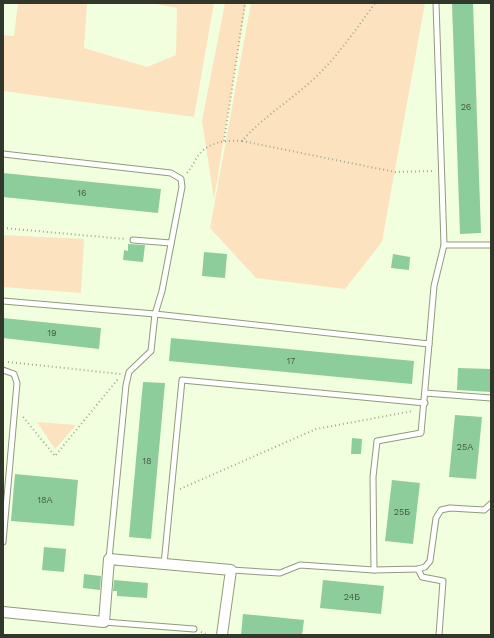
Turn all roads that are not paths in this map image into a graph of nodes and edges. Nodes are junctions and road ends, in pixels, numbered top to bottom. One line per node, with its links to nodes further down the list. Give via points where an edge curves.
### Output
1 (436, 3): 5 (lane)
2 (3, 154): 4 (lane, via 171,173 180,179 182,187)
3 (133, 240): 4 (lane)
4 (171, 243): 8 (lane)
5 (444, 245): 6 (lane); 9 (lane, via 434,286)
6 (491, 245)
7 (3, 301): 8 (lane)
8 (155, 314): 9 (lane); 16 (lane, via 151,351 129,372 126,385)
9 (429, 344): 11 (lane)
10 (3, 370): 15 (lane, via 14,374 17,383)
11 (426, 393): 12 (lane); 13 (lane)
12 (491, 398)
13 (425, 403): 17 (lane, via 182,380); 20 (lane, via 421,432 377,441 374,477)
14 (491, 504): 18 (lane, via 484,510 441,510 436,518 430,561 425,567)
15 (3, 542)
16 (109, 559): 17 (street); 22 (street)
17 (164, 564): 19 (street)
18 (418, 569): 20 (lane); 25 (lane, via 422,577 443,581)
19 (231, 570): 20 (lane, via 280,573 300,565); 24 (street)
20 (374, 570)
21 (3, 612): 22 (street)
22 (104, 622): 23 (lane)
23 (194, 629)
24 (222, 635)
25 (439, 635)

